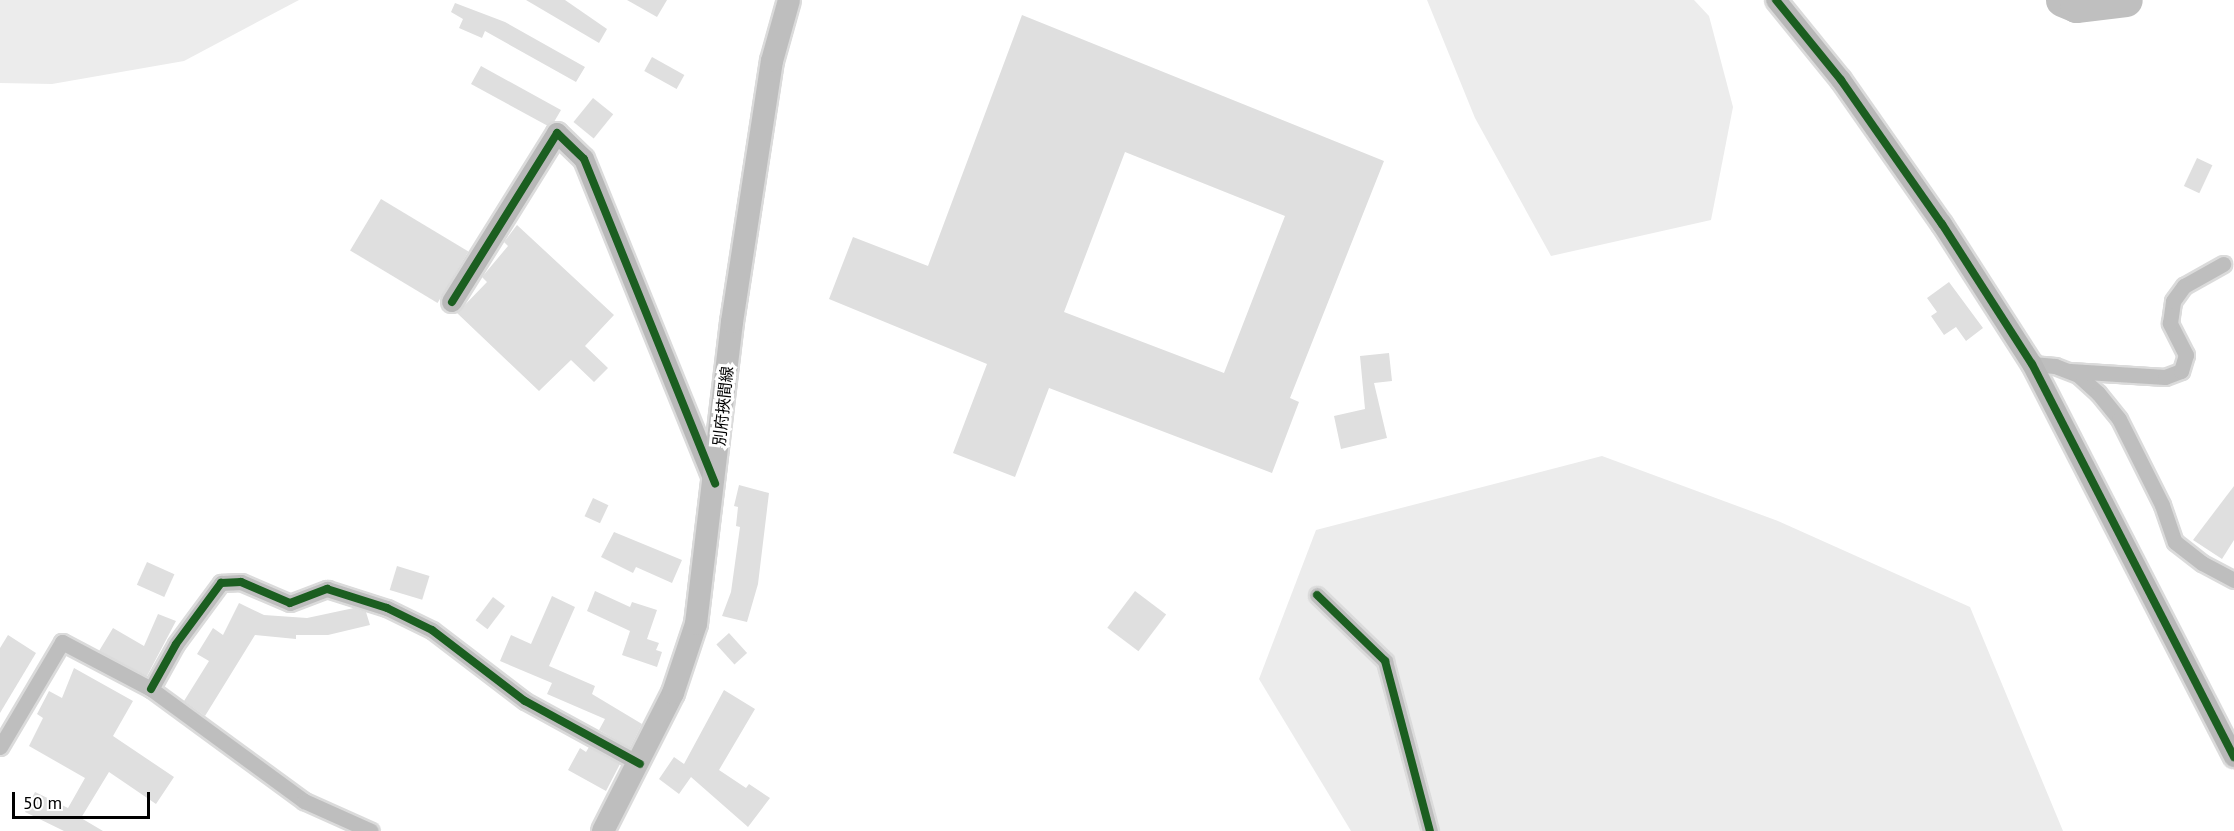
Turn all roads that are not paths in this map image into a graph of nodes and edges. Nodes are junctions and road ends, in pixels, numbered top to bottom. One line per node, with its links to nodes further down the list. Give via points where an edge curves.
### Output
1 (789, 0): 7 (main road, 別府挾間線, via 770,72 732,322)
2 (1776, 0): 5 (street, via 1842,80 1942,224)
3 (2223, 264): 6 (street, via 2184,286 2174,301 2170,323 2186,355 2181,371 2165,377)
4 (452, 302): 7 (street, via 557,133 584,159)
5 (2032, 364): 6 (street); 12 (street)
6 (2067, 371): 8 (street, via 2098,393 2119,419 2162,505 2175,542 2202,564)
7 (715, 484): 13 (main road, 別府挾間線, via 702,598 694,633 673,693)
8 (2234, 580)
9 (1317, 595): 16 (street, via 1385,661)
10 (150, 689): 11 (street, via 62,642); 13 (street, via 176,644 221,583 241,582 290,603 327,589 387,608 432,630 525,701); 14 (street, via 304,801)
11 (0, 747)
12 (2234, 757)
13 (640, 764): 15 (main road, 別府挾間線)
14 (371, 831)
15 (603, 831)
16 (1430, 831)

